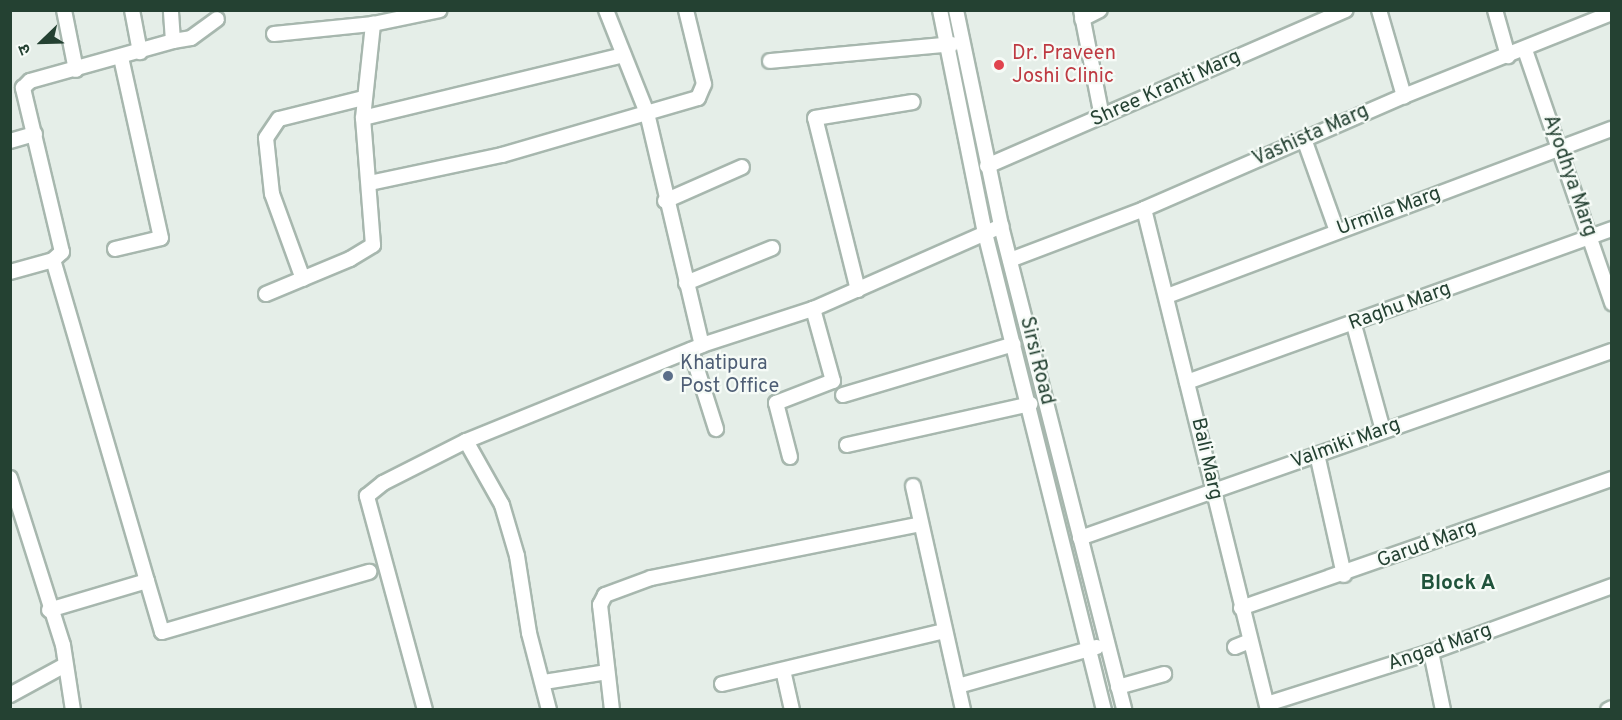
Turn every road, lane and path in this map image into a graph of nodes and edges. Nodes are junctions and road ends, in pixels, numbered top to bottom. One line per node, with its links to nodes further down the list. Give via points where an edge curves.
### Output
1 (64, 10): 28 (street)
2 (132, 10): 23 (street)
3 (171, 10): 19 (street)
4 (440, 10): 14 (street)
5 (606, 10): 24 (street)
6 (686, 10): 32 (street, via 703,92 698,98)
7 (940, 10): 21 (street, Sirsi Road)
8 (956, 10): 20 (street, Sirsi Road)
9 (1100, 10): 15 (street)
10 (1345, 10): 34 (street, Shree Kranti Marg)
11 (1379, 10): 29 (street)
12 (1495, 10): 25 (street)
13 (1611, 13): 22 (street, Vashista Marg)
14 (398, 15): 17 (street)
15 (1081, 15): 34 (street)
16 (217, 19): 19 (street, via 191,38)
17 (373, 24): 18 (street); 30 (street)
18 (274, 34)
19 (173, 41): 23 (street)
20 (960, 43): 21 (street); 40 (street, Sirsi Road)
21 (945, 45): 27 (street); 48 (street, Sirsi Road)
22 (1525, 50): 25 (street, Vashista Marg); 39 (street, Ayodhya Marg)
23 (140, 52): 26 (street)
24 (624, 55): 32 (street); 33 (street)
25 (1508, 56): 29 (street, Vashista Marg)
26 (121, 57): 28 (street); 51 (street, via 161,238)
27 (770, 62)
28 (76, 70): 36 (street, via 30,81 23,88)
29 (1404, 96): 37 (street, Vashista Marg)
30 (363, 98): 33 (street); 55 (street, via 279,119 266,138 272,195)
31 (913, 102): 57 (street, via 815,118)
32 (647, 113): 42 (street, via 502,155); 43 (street)
33 (363, 117): 42 (street)
34 (1101, 117): 40 (street, Shree Kranti Marg)
35 (1611, 129): 39 (street, Urmila Marg)
36 (35, 134): 38 (street); 52 (street, via 63,252)
37 (1304, 140): 44 (street, Vashista Marg); 47 (street)
38 (10, 141)
39 (1560, 150): 47 (street, Urmila Marg); 49 (street, Ayodhya Marg)
40 (987, 166): 45 (street, Sirsi Road)
41 (742, 167): 43 (street)
42 (370, 183): 55 (street, via 373,245)
43 (665, 201): 56 (street)
44 (1144, 209): 53 (street, Vashista Marg); 59 (street, Bali Marg)
45 (1000, 226): 48 (street); 53 (street, Sirsi Road)
46 (1611, 229): 49 (street, Raghu Marg)
47 (1337, 231): 59 (street, Urmila Marg)
48 (985, 233): 57 (street); 63 (street, Sirsi Road)
49 (1590, 237): 60 (street, Ayodhya Marg); 62 (street, Raghu Marg)
50 (772, 248): 56 (street)
51 (115, 249)
52 (53, 260): 54 (street); 83 (street)
53 (1010, 260): 80 (street, Sirsi Road)
54 (10, 272)
55 (303, 279): 58 (street)
56 (686, 283): 64 (street)
57 (858, 290): 61 (street)
58 (266, 294)
59 (1167, 296): 66 (street, Bali Marg)
60 (1611, 303)
61 (813, 309): 64 (street); 74 (street, via 833,381 776,403)
62 (1354, 325): 66 (street, Raghu Marg); 70 (street)
63 (1014, 344): 67 (street); 68 (street, Sirsi Road)
64 (697, 347): 69 (street); 71 (street)
65 (1611, 351): 70 (street, Valmiki Marg)
66 (1187, 382): 78 (street, Bali Marg)
67 (843, 395)
68 (1030, 404): 72 (street); 91 (street, Sirsi Road)
69 (716, 429)
70 (1383, 430): 73 (street, Valmiki Marg)
71 (466, 441): 97 (street, via 502,506); 104 (street, via 383,483 367,496)
72 (847, 445)
73 (1317, 454): 78 (street, Valmiki Marg); 82 (street)
74 (790, 457)
75 (10, 478): 86 (street)
76 (1611, 478): 82 (street, Garud Marg)
77 (912, 486): 79 (street)
78 (1213, 491): 80 (street, Valmiki Marg); 85 (street, Bali Marg)
79 (921, 524): 87 (street); 95 (street, via 651,578 605,595 600,605)
80 (1080, 538): 89 (street, Sirsi Road)
81 (369, 572): 83 (street, via 162,633)
82 (1344, 575): 85 (street, Garud Marg)
83 (147, 581): 86 (street)
84 (1611, 586): 92 (street, Angad Marg)
85 (1241, 608): 88 (street, Bali Marg)
86 (49, 610): 93 (street, via 63,645)
87 (945, 631): 94 (street); 99 (street)
88 (1250, 641): 90 (street); 102 (street, Bali Marg)
89 (1106, 645): 91 (street); 100 (street, Sirsi Road)
90 (1235, 647)
91 (1088, 650): 99 (street); 109 (street, Sirsi Road)
92 (1431, 652): 102 (street, Angad Marg); 111 (street)
93 (65, 665): 101 (street); 103 (street)
94 (783, 670): 98 (street); 107 (street)
95 (607, 672): 97 (street); 106 (street)
96 (1164, 674): 100 (street)
97 (544, 682): 105 (street)
98 (722, 684)
99 (957, 686): 108 (street)
100 (1118, 687): 110 (street, Sirsi Road)
101 (12, 690)
102 (1268, 707)
103 (73, 710)
104 (425, 710)
105 (549, 710)
106 (612, 710)
107 (792, 710)
108 (963, 710)
109 (1104, 710)
110 (1124, 710)
111 (1443, 710)

